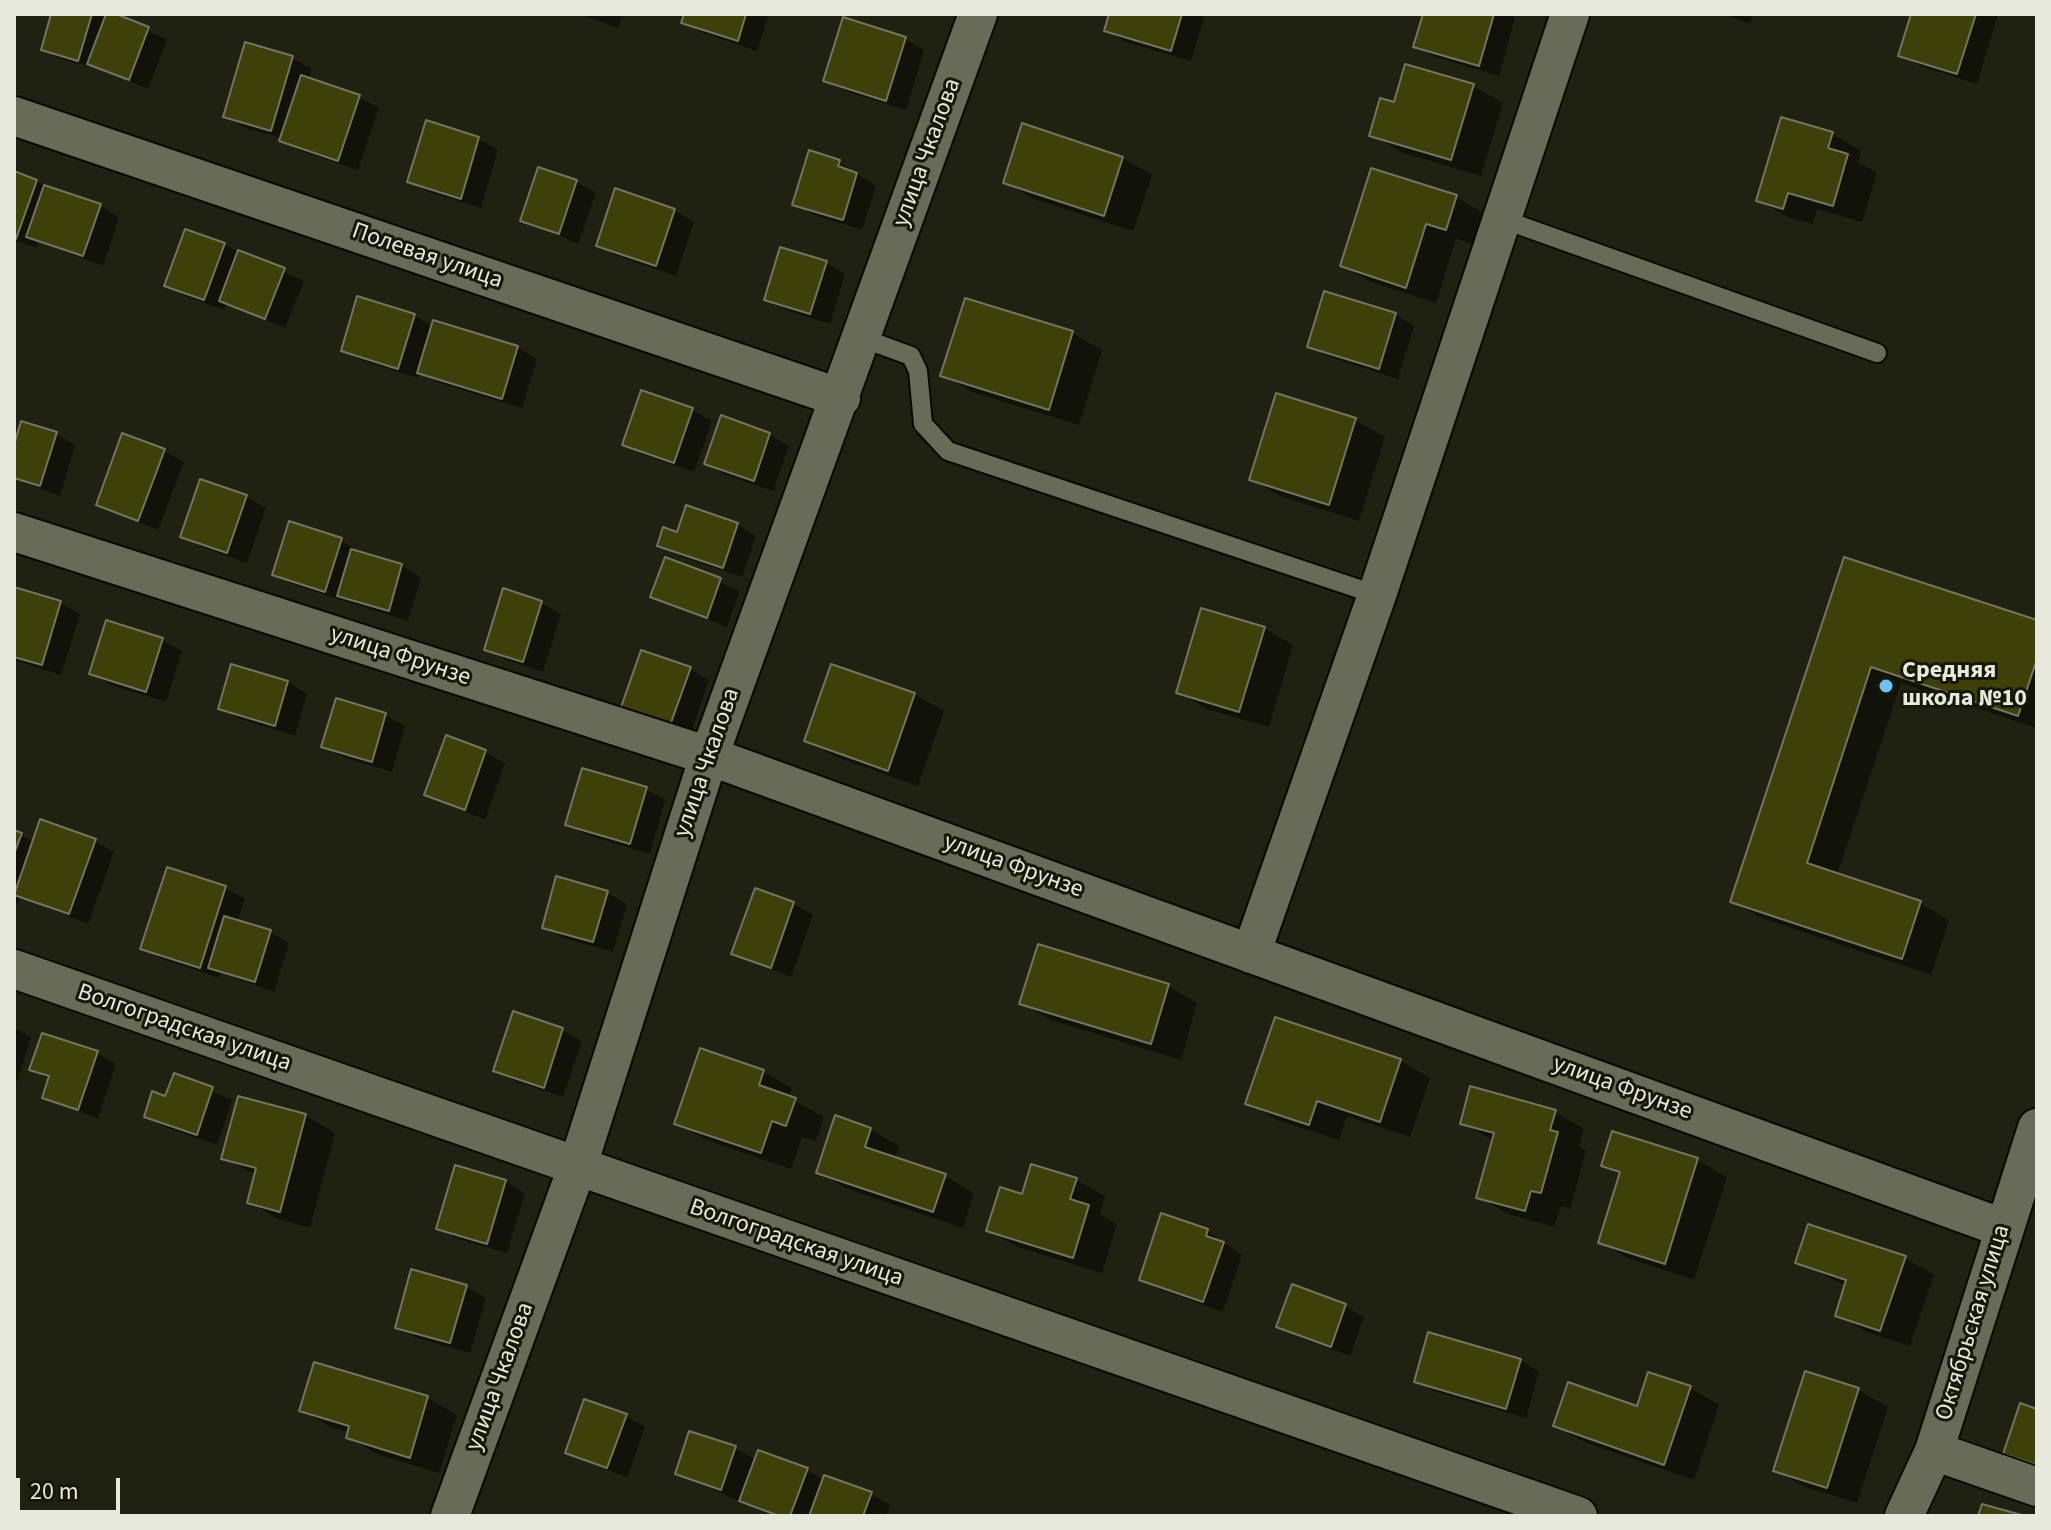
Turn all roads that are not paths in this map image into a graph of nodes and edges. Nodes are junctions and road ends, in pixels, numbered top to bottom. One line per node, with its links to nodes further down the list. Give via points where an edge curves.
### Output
1 (1570, 14): 4 (street)
2 (973, 16): 5 (street, улица Чкалова)
3 (14, 116): 7 (street, Полевая улица)
4 (1502, 219): 6 (lane); 9 (street)
5 (862, 338): 7 (street, улица Чкалова); 9 (lane, via 911,356 918,371 923,424 948,451)
6 (1877, 353)
7 (841, 398): 10 (street, улица Чкалова)
8 (14, 532): 10 (street, улица Фрунзе)
9 (1377, 595): 11 (street)
10 (709, 756): 11 (street, улица Фрунзе); 14 (street, улица Чкалова)
11 (1251, 954): 15 (street, улица Фрунзе)
12 (14, 969): 14 (street, Волгоградская улица)
13 (2034, 1149): 15 (street, Октябрьская улица)
14 (577, 1168): 18 (street, улица Чкалова); 19 (street, Волгоградская улица)
15 (2003, 1228): 16 (street, Октябрьская улица)
16 (1934, 1451): 17 (street); 20 (street, Октябрьская улица)
17 (2037, 1487)
18 (450, 1516)
19 (1578, 1516)
20 (1904, 1516)

